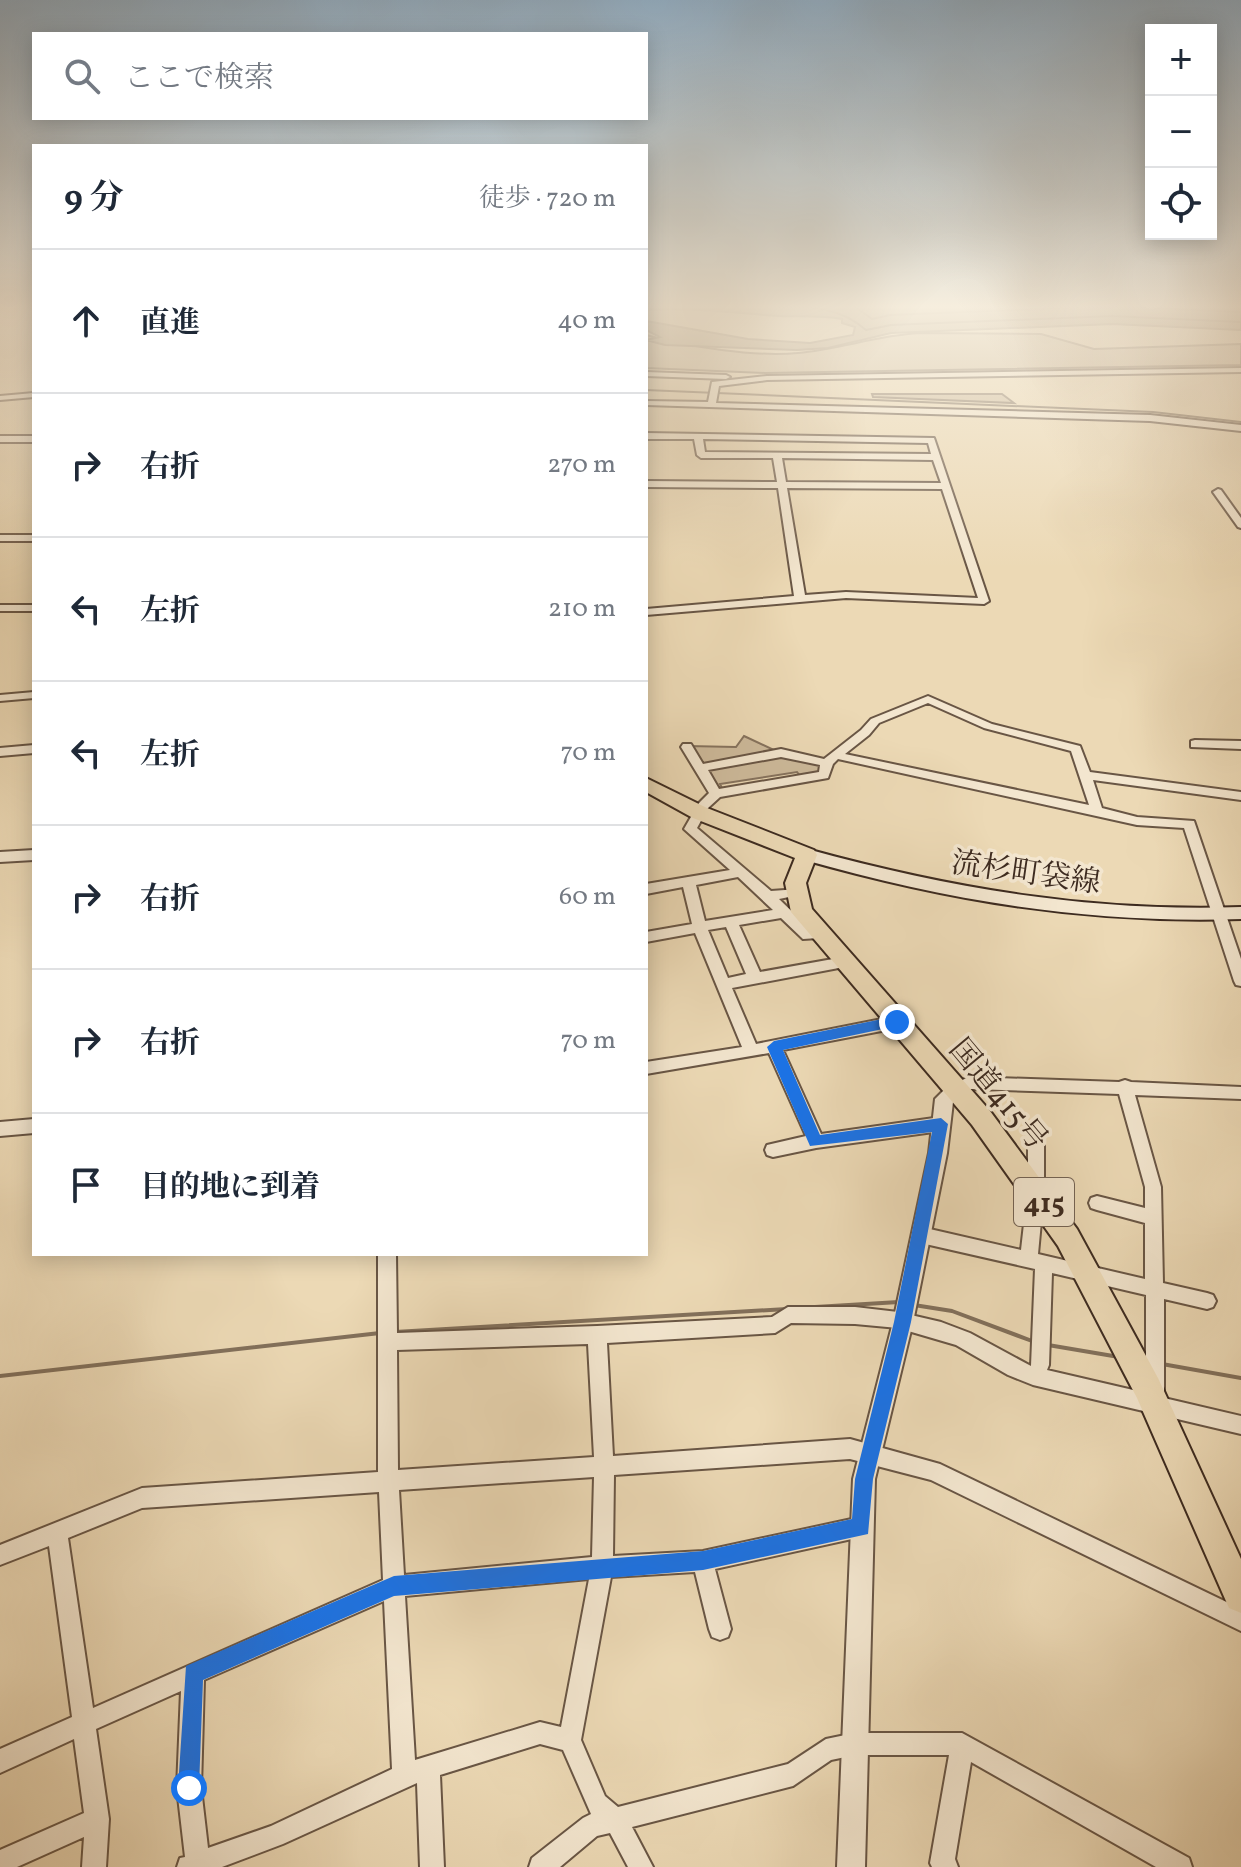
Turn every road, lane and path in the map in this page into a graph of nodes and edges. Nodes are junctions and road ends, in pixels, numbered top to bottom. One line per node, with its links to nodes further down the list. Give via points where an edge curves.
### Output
1 (714, 393): 3 (street)
2 (32, 395): 4 (street)
3 (712, 397): 5 (street); 6 (street)
4 (0, 398)
5 (648, 403)
6 (734, 406): 7 (street); 8 (street, via 1150,418)
7 (735, 427): 10 (street); 11 (street)
8 (1241, 428)
9 (648, 436): 10 (street)
10 (698, 437): 14 (street, via 701,455)
11 (820, 437): 15 (street); 16 (street, via 931,440)
12 (0, 439): 13 (street)
13 (32, 439)
14 (777, 456): 15 (street); 18 (street)
15 (824, 456): 16 (street)
16 (937, 457): 19 (street)
17 (648, 484): 18 (street)
18 (779, 485): 19 (street); 24 (street)
19 (945, 486): 24 (street, via 984,601 872,595)
20 (1218, 492): 21 (street)
21 (1241, 525)
22 (0, 538): 23 (street)
23 (32, 538)
24 (800, 599): 27 (street)
25 (32, 606): 26 (street)
26 (0, 608)
27 (648, 612)
28 (32, 695): 29 (street)
29 (0, 698)
30 (1195, 744): 31 (street)
31 (1241, 745)
32 (687, 747): 36 (street)
33 (32, 749): 34 (street)
34 (0, 752)
35 (831, 759): 36 (street, via 781,753); 37 (street, via 875,721 928,699 988,726 1076,749); 39 (street, via 824,775); 41 (street)
36 (700, 768): 39 (street)
37 (1087, 775): 40 (street); 41 (street)
38 (648, 785): 42 (highway)
39 (716, 794): 42 (street)
40 (1241, 796)
41 (1097, 811): 51 (street, via 1137,821 1189,824)
42 (700, 813): 44 (highway); 46 (street, via 690,829)
43 (32, 855): 45 (street)
44 (807, 855): 49 (highway); 51 (main road, 流杉町袋線, via 1011,903)
45 (0, 857)
46 (741, 872): 47 (street); 49 (street)
47 (689, 884): 48 (street); 53 (street)
48 (648, 889)
49 (782, 900): 52 (street); 55 (highway, 国道415号 / 415, via 802,912)
50 (1241, 913): 51 (main road, 流杉町袋線)
51 (1220, 914): 57 (street)
52 (731, 922): 53 (street); 56 (street)
53 (700, 927): 54 (street); 58 (street)
54 (648, 937)
55 (844, 962): 56 (street); 59 (highway, 国道415号 / 415)
56 (755, 978): 58 (street)
57 (1241, 981)
58 (723, 984): 61 (street)
59 (897, 1022): 60 (street); 64 (highway, 国道415号 / 415)
60 (774, 1047): 61 (street); 70 (street)
61 (751, 1051): 62 (street)
62 (648, 1068)
63 (1125, 1086): 64 (street, via 969,1083); 65 (street); 74 (street, via 1153,1187)
64 (955, 1090): 66 (street, via 944,1099); 72 (highway, 国道415号 / 415)
65 (1241, 1093)
66 (941, 1124): 70 (street); 75 (street)
67 (32, 1126): 68 (street)
68 (0, 1129)
69 (1036, 1134): 72 (street)
70 (816, 1141): 71 (street)
71 (773, 1150)
72 (1036, 1189): 77 (street); 78 (highway, 国道415号 / 415)
73 (1097, 1203): 74 (street)
74 (1152, 1217): 79 (street)
75 (921, 1235): 77 (street); 81 (street)
76 (387, 1256): 83 (street)
77 (1037, 1262): 78 (street); 84 (street)
78 (1089, 1272): 79 (street); 85 (highway, 国道415号 / 415)
79 (1151, 1288): 80 (street); 85 (street, via 1158,1383)
80 (1207, 1301)
81 (903, 1322): 82 (street, via 884,1315 788,1315 775,1325); 85 (street, via 966,1341 1012,1370); 87 (street)
82 (597, 1335): 83 (street); 88 (street)
83 (387, 1342): 89 (street)
84 (1040, 1365)
85 (1153, 1404): 86 (street); 96 (highway, 国道415号 / 415)
86 (1241, 1425)
87 (871, 1452): 88 (street, via 850,1449); 90 (street); 97 (street, via 933,1471)
88 (604, 1468): 89 (street); 94 (street)
89 (388, 1481): 91 (street, via 142,1498); 95 (street)
90 (861, 1527): 93 (street); 102 (street)
91 (57, 1531): 92 (street); 100 (street)
92 (0, 1555)
93 (703, 1561): 94 (street); 98 (street)
94 (602, 1567): 95 (street); 101 (street)
95 (394, 1586): 99 (street); 106 (street)
96 (1241, 1596)
97 (1241, 1620)
98 (720, 1629)
99 (193, 1674): 100 (street); 111 (street)
100 (85, 1725): 104 (street); 107 (street)
101 (570, 1740): 105 (street, via 540,1733); 108 (street, via 597,1804)
102 (855, 1744): 103 (street); 108 (street, via 826,1750 793,1774); 117 (street)
103 (962, 1744): 112 (street); 118 (street)
104 (0, 1761)
105 (428, 1768): 106 (street); 114 (street)
106 (404, 1775): 110 (street)
107 (97, 1819): 109 (street); 113 (street)
108 (616, 1821): 115 (street, via 591,1826); 116 (street)
109 (0, 1862)
110 (223, 1862): 111 (street)
111 (193, 1866)
112 (940, 1866)
113 (94, 1867)
114 (432, 1867)
115 (541, 1867)
116 (641, 1867)
117 (851, 1867)
118 (1180, 1867)

